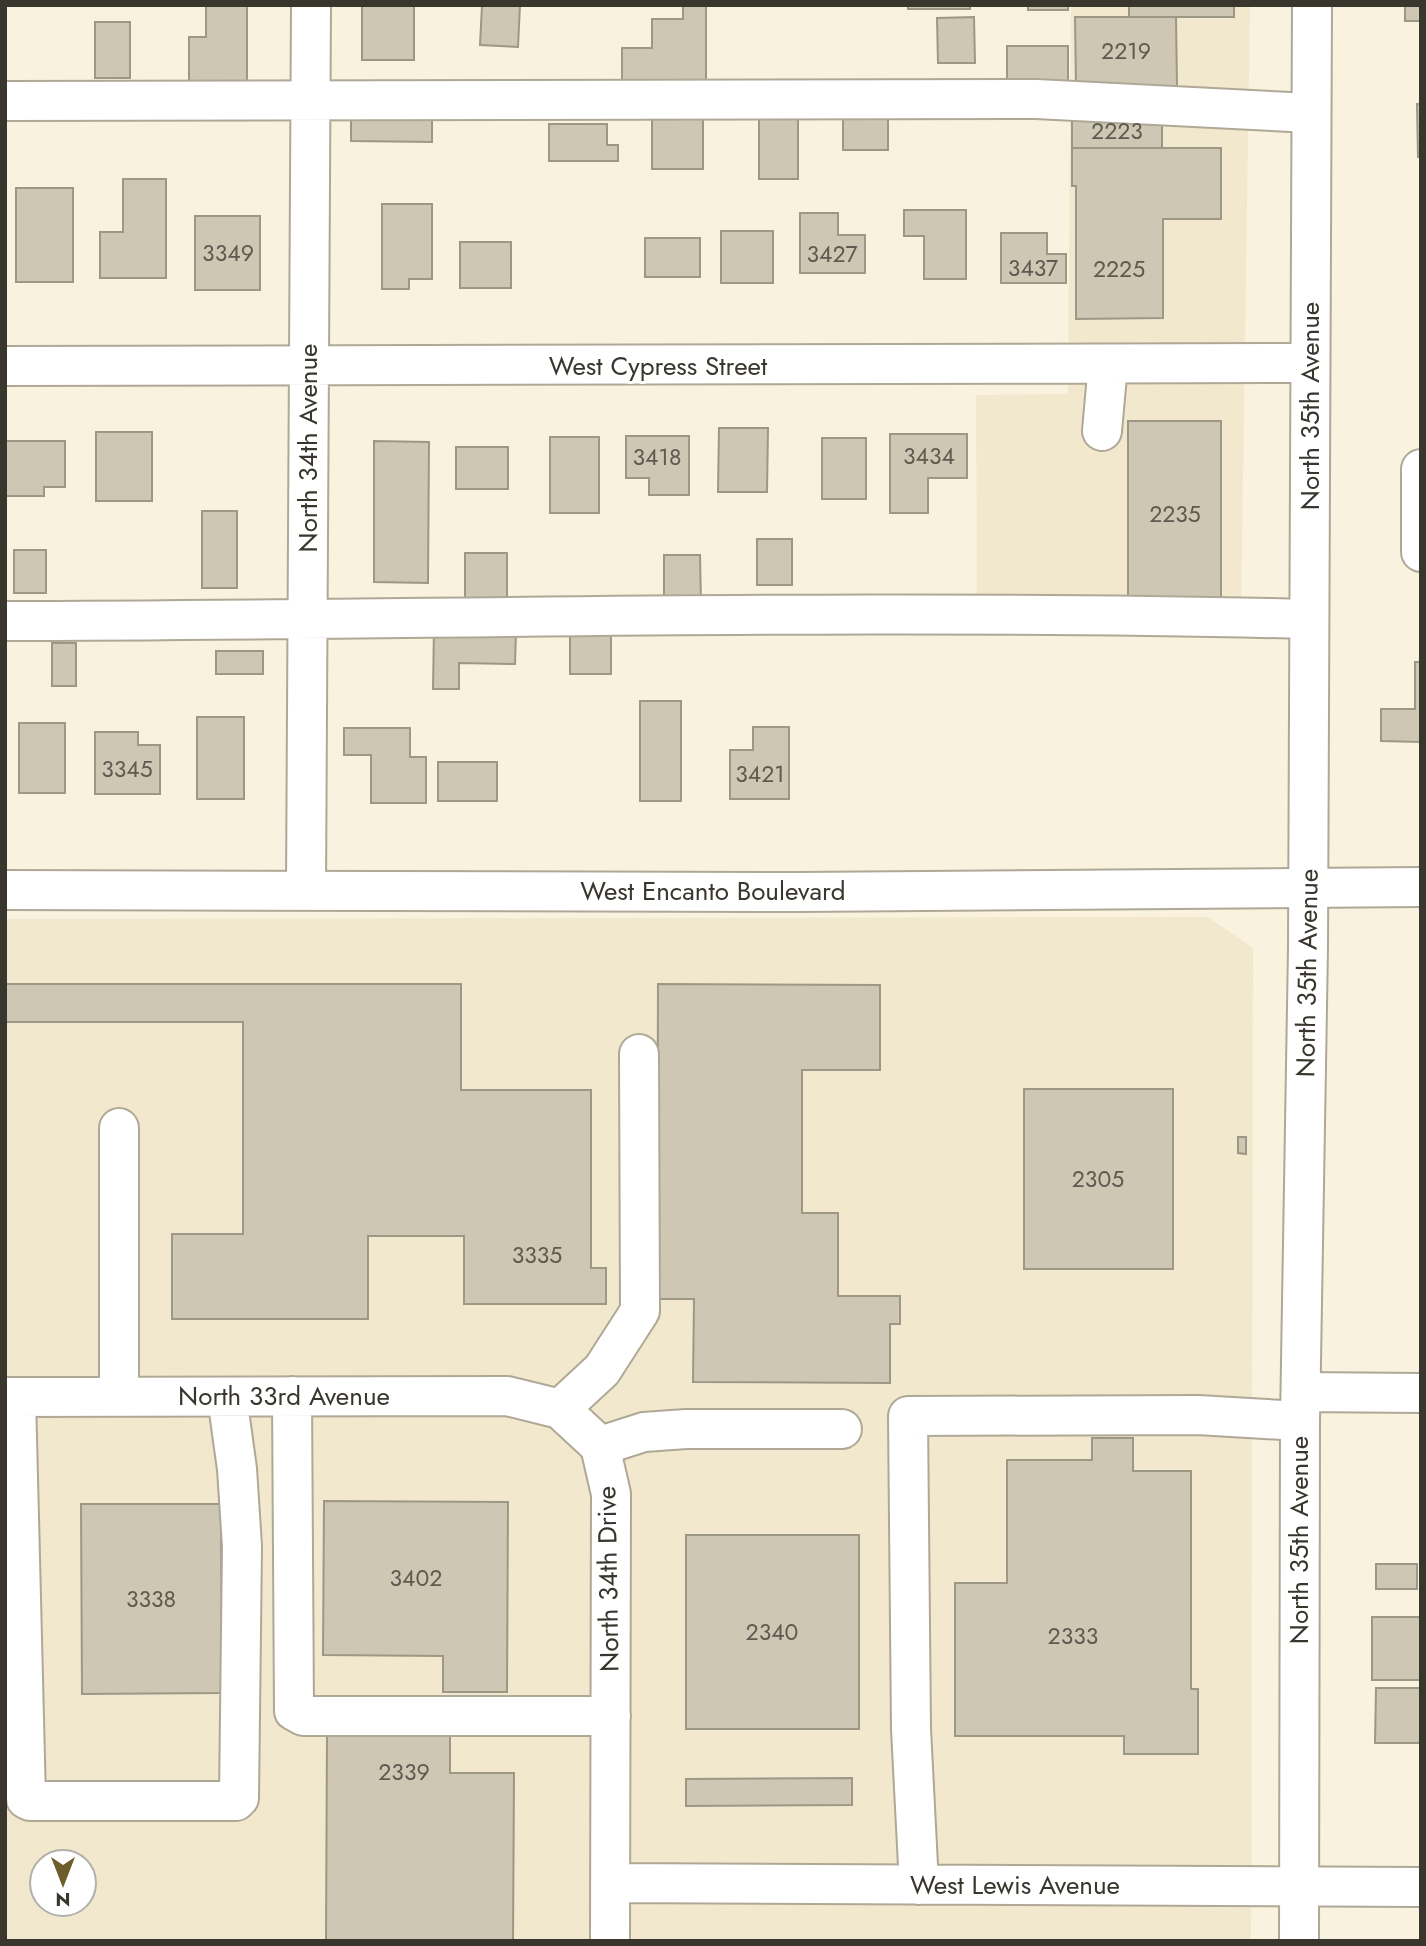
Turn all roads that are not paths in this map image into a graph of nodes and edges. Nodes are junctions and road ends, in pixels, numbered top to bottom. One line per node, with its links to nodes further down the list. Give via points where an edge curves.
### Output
1 (311, 5): 3 (street, North 34th Avenue)
2 (1312, 5): 5 (street, North 35th Avenue)
3 (310, 99): 4 (street); 5 (street, via 1036,99); 9 (street, North 34th Avenue)
4 (5, 101)
5 (1311, 113): 6 (street, North 35th Avenue)
6 (1310, 363): 7 (street, West Cypress Street); 13 (street, North 35th Avenue)
7 (1108, 364): 9 (street, West Cypress Street); 10 (street)
8 (5, 366): 9 (street, West Cypress Street)
9 (309, 367): 14 (street, North 34th Avenue)
10 (1102, 431)
11 (1421, 469): 12 (street)
12 (1421, 552)
13 (1309, 619): 14 (street, via 846,613); 17 (street, North 35th Avenue)
14 (307, 620): 15 (street); 19 (street, North 34th Avenue)
15 (5, 621)
16 (1421, 887): 17 (street, West Encanto Boulevard)
17 (1308, 888): 19 (street, West Encanto Boulevard); 27 (street, North 35th Avenue)
18 (5, 890): 19 (street, West Encanto Boulevard)
19 (306, 890)
20 (639, 1054): 28 (street, via 640,1311 602,1370)
21 (120, 1128): 25 (street)
22 (1421, 1392): 27 (street)
23 (292, 1396): 26 (street, North 33rd Avenue); 28 (street, North 33rd Avenue, via 507,1396); 31 (street, via 294,1711 303,1716)
24 (11, 1397): 25 (street, North 33rd Avenue); 26 (street, via 26,1799 236,1801 242,1546)
25 (118, 1397): 26 (street, North 33rd Avenue)
26 (228, 1397)
27 (1300, 1406): 33 (street, via 1198,1415 908,1416 911,1729); 34 (street, North 35th Avenue)
28 (560, 1409): 30 (street)
29 (842, 1429): 30 (street, via 686,1429 644,1432)
30 (600, 1446): 31 (street, North 34th Drive, via 611,1494)
31 (611, 1716): 32 (street, North 34th Drive)
32 (610, 1883): 33 (street, West Lewis Avenue); 36 (street, North 34th Drive)
33 (919, 1885): 34 (street, West Lewis Avenue)
34 (1298, 1886): 35 (street, West Lewis Avenue); 37 (street, North 35th Avenue)
35 (1421, 1887)
36 (610, 1941)
37 (1298, 1941)

